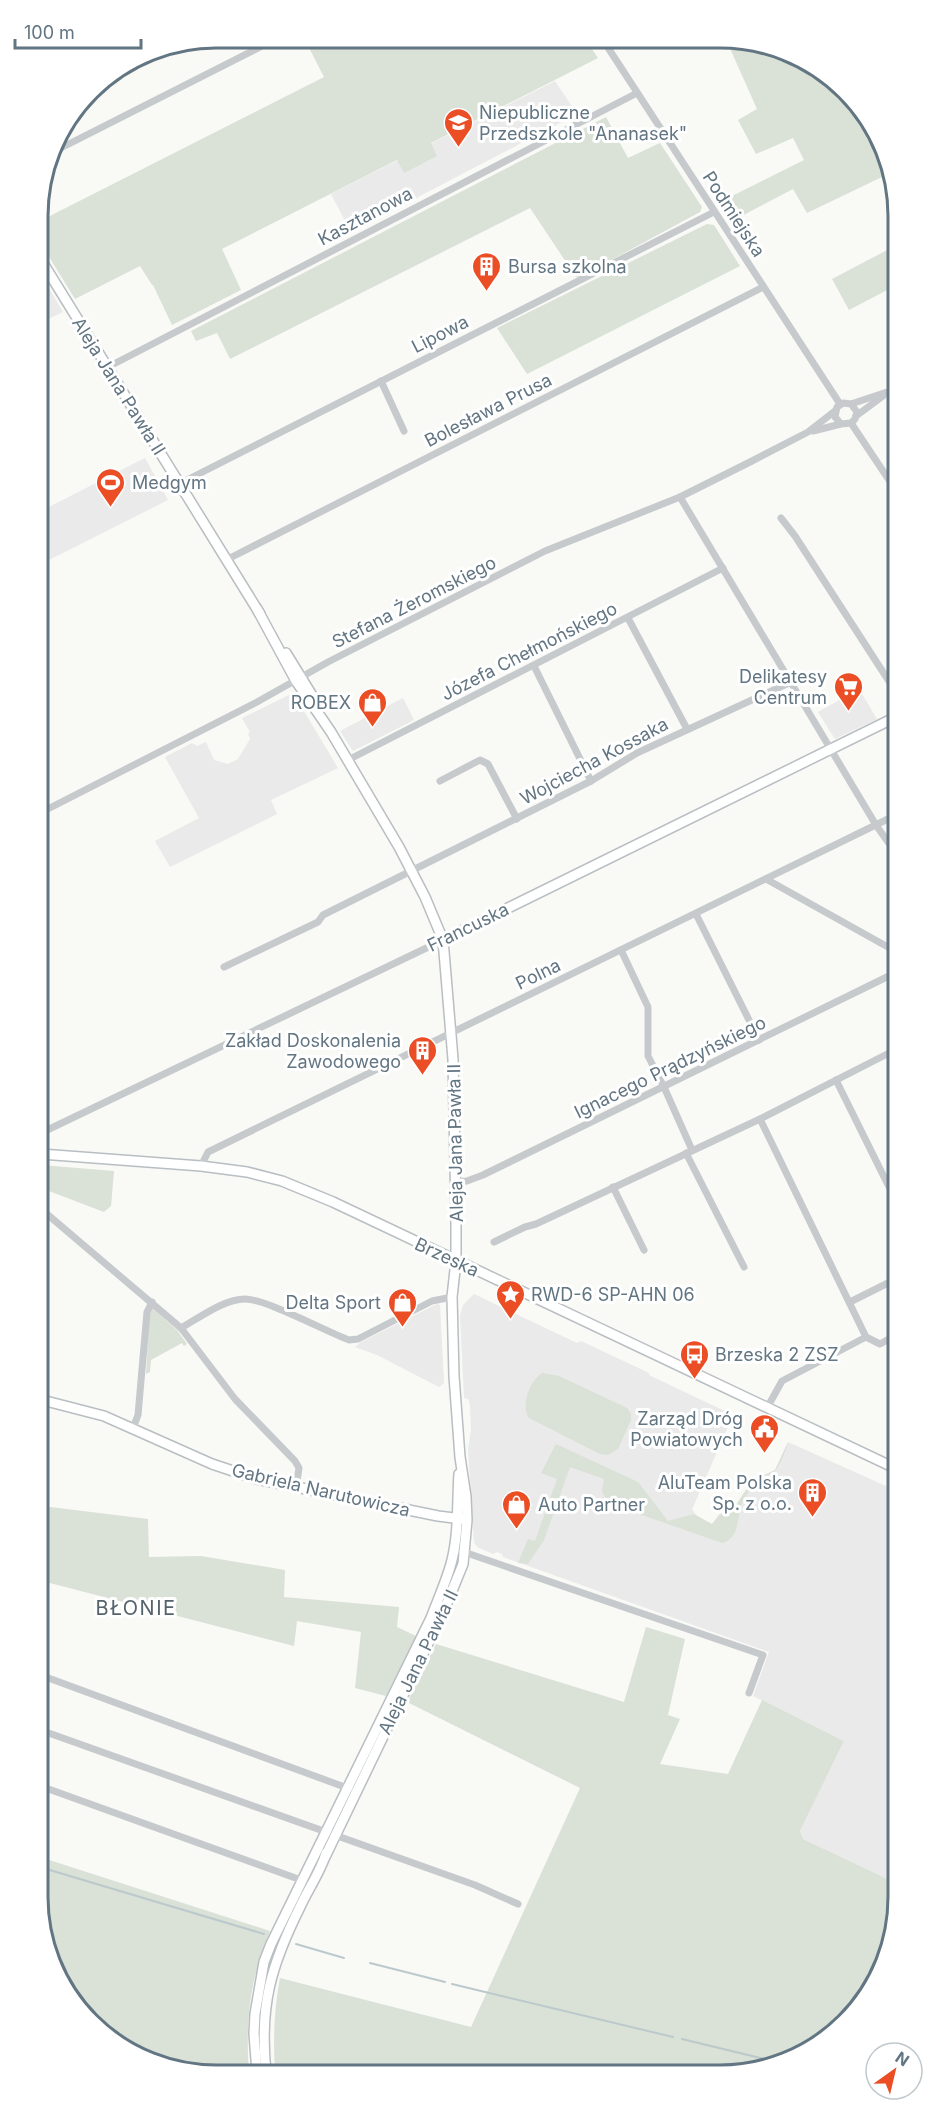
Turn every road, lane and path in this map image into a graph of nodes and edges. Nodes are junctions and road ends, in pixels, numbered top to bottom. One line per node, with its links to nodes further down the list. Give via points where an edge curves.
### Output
1 (258, 48): 4 (street)
2 (608, 48): 3 (street, Podmiejska)
3 (637, 93): 5 (street, Podmiejska); 8 (street, Kasztanowa)
4 (63, 147)
5 (714, 212): 7 (street, Podmiejska); 9 (street, Lipowa)
6 (48, 271): 8 (street, Aleja Jana Pawła II)
7 (764, 287): 13 (street, Podmiejska); 23 (street, Bolesława Prusa)
8 (108, 367): 20 (street, Aleja Jana Pawła II)
9 (381, 381): 17 (street); 20 (street, Lipowa)
10 (888, 392): 12 (street)
11 (888, 393): 14 (street)
12 (851, 404): 13 (street); 14 (street)
13 (837, 407): 16 (street, via 835,417); 18 (street, Stefana Żeromskiego)
14 (856, 416): 15 (street)
15 (851, 423): 16 (street); 19 (street)
16 (841, 424): 18 (street, Stefana Żeromskiego)
17 (404, 431)
18 (808, 432): 21 (street, Stefana Żeromskiego)
19 (888, 475)
20 (179, 483): 23 (street, Aleja Jana Pawła II)
21 (680, 497): 24 (street); 27 (street, Stefana Żeromskiego, via 545,551)
22 (781, 518): 28 (street)
23 (226, 560): 27 (street, Aleja Jana Pawła II)
24 (723, 568): 25 (street, Józefa Chełmońskiego); 29 (street)
25 (628, 618): 26 (street, Józefa Chełmońskiego); 31 (street)
26 (534, 666): 33 (street, Józefa Chełmońskiego); 35 (street)
27 (299, 679): 33 (street, Aleja Jana Pawła II); 36 (street, Stefana Żeromskiego)
28 (888, 680)
29 (791, 682): 31 (street, Wojciecha Kossaka); 32 (street)
30 (888, 721): 32 (street, Francuska)
31 (687, 729): 35 (street, Wojciecha Kossaka)
32 (832, 749): 39 (street); 44 (street, Francuska)
33 (348, 760): 41 (street, Aleja Jana Pawła II)
34 (441, 780): 37 (street, via 480,760 488,764)
35 (591, 781): 37 (street, Wojciecha Kossaka)
36 (48, 809)
37 (517, 819): 41 (street, Wojciecha Kossaka)
38 (888, 819): 39 (street, Polna)
39 (876, 825): 40 (street); 42 (street, Polna)
40 (888, 842)
41 (412, 872): 44 (street, Aleja Jana Pawła II); 47 (street)
42 (766, 879): 43 (street, Polna); 45 (street)
43 (696, 914): 46 (street, Polna); 50 (street)
44 (443, 940): 49 (street, Aleja Jana Pawła II); 55 (street, Francuska)
45 (888, 947)
46 (621, 950): 49 (street, Polna); 53 (street, via 648,1007 648,1056)
47 (224, 967)
48 (888, 976): 50 (street, Ignacego Prądzyńskiego)
49 (452, 1033): 58 (street, Polna, via 208,1152); 59 (street, Aleja Jana Pawła II)
50 (759, 1040): 53 (street, Ignacego Prądzyńskiego)
51 (888, 1054): 52 (street)
52 (836, 1080): 54 (street); 60 (street)
53 (664, 1087): 56 (street); 59 (street, Ignacego Prądzyńskiego, via 483,1175)
54 (760, 1119): 56 (street); 70 (street)
55 (48, 1130)
56 (689, 1151): 61 (street); 66 (street)
57 (48, 1155): 58 (street, Brzeska)
58 (201, 1166): 65 (street, Brzeska, via 282,1181)
59 (456, 1182): 65 (street, Aleja Jana Pawła II)
60 (888, 1185)
61 (613, 1187): 63 (street); 64 (street)
62 (48, 1215): 69 (street)
63 (494, 1242)
64 (644, 1250)
65 (456, 1261): 68 (street, Aleja Jana Pawła II); 75 (street, Brzeska)
66 (744, 1267)
67 (888, 1283): 70 (street)
68 (452, 1297): 71 (street, via 432,1301 358,1339 349,1340 255,1300 243,1299 223,1305); 80 (street, Aleja Jana Pawła II)
69 (152, 1302): 71 (street); 76 (street, via 147,1312 138,1415)
70 (850, 1302): 72 (street)
71 (181, 1328): 78 (street, via 235,1399 295,1461)
72 (866, 1337): 73 (street, via 880,1344); 75 (street, via 782,1381)
73 (888, 1340)
74 (48, 1402): 76 (street, Gabriela Narutowicza)
75 (767, 1408): 77 (street, Brzeska)
76 (133, 1428): 78 (street, Gabriela Narutowicza, via 212,1464)
77 (888, 1465)
78 (296, 1488): 79 (street, Gabriela Narutowicza)
79 (436, 1516): 80 (street, Gabriela Narutowicza); 81 (street)
80 (463, 1519): 81 (street, Aleja Jana Pawła II); 83 (street, Aleja Jana Pawła II)
81 (456, 1538): 82 (street, Aleja Jana Pawła II)
82 (454, 1550): 83 (street); 86 (street, Aleja Jana Pawła II, via 431,1618)
83 (465, 1551): 85 (street, via 763,1655); 86 (street, Aleja Jana Pawła II, via 445,1608)
84 (48, 1678): 89 (street)
85 (749, 1693)
86 (395, 1700): 89 (street, Aleja Jana Pawła II)
87 (48, 1733): 90 (street)
88 (48, 1789): 94 (street)
89 (352, 1790): 90 (street, Aleja Jana Pawła II); 91 (street, Aleja Jana Pawła II)
90 (326, 1832): 91 (street); 92 (street, Aleja Jana Pawła II); 94 (street, Aleja Jana Pawła II)
91 (337, 1836): 92 (street, Aleja Jana Pawła II); 95 (street)
92 (325, 1857): 93 (street, Aleja Jana Pawła II)
93 (314, 1876): 94 (street); 97 (street, Aleja Jana Pawła II)
94 (301, 1880): 96 (street, Aleja Jana Pawła II)
95 (518, 1904)
96 (286, 1910): 97 (street); 98 (street, Aleja Jana Pawła II, via 262,1973 254,2034)
97 (291, 1925): 99 (street, Aleja Jana Pawła II, via 266,2000)
98 (256, 2065)
99 (266, 2065)

